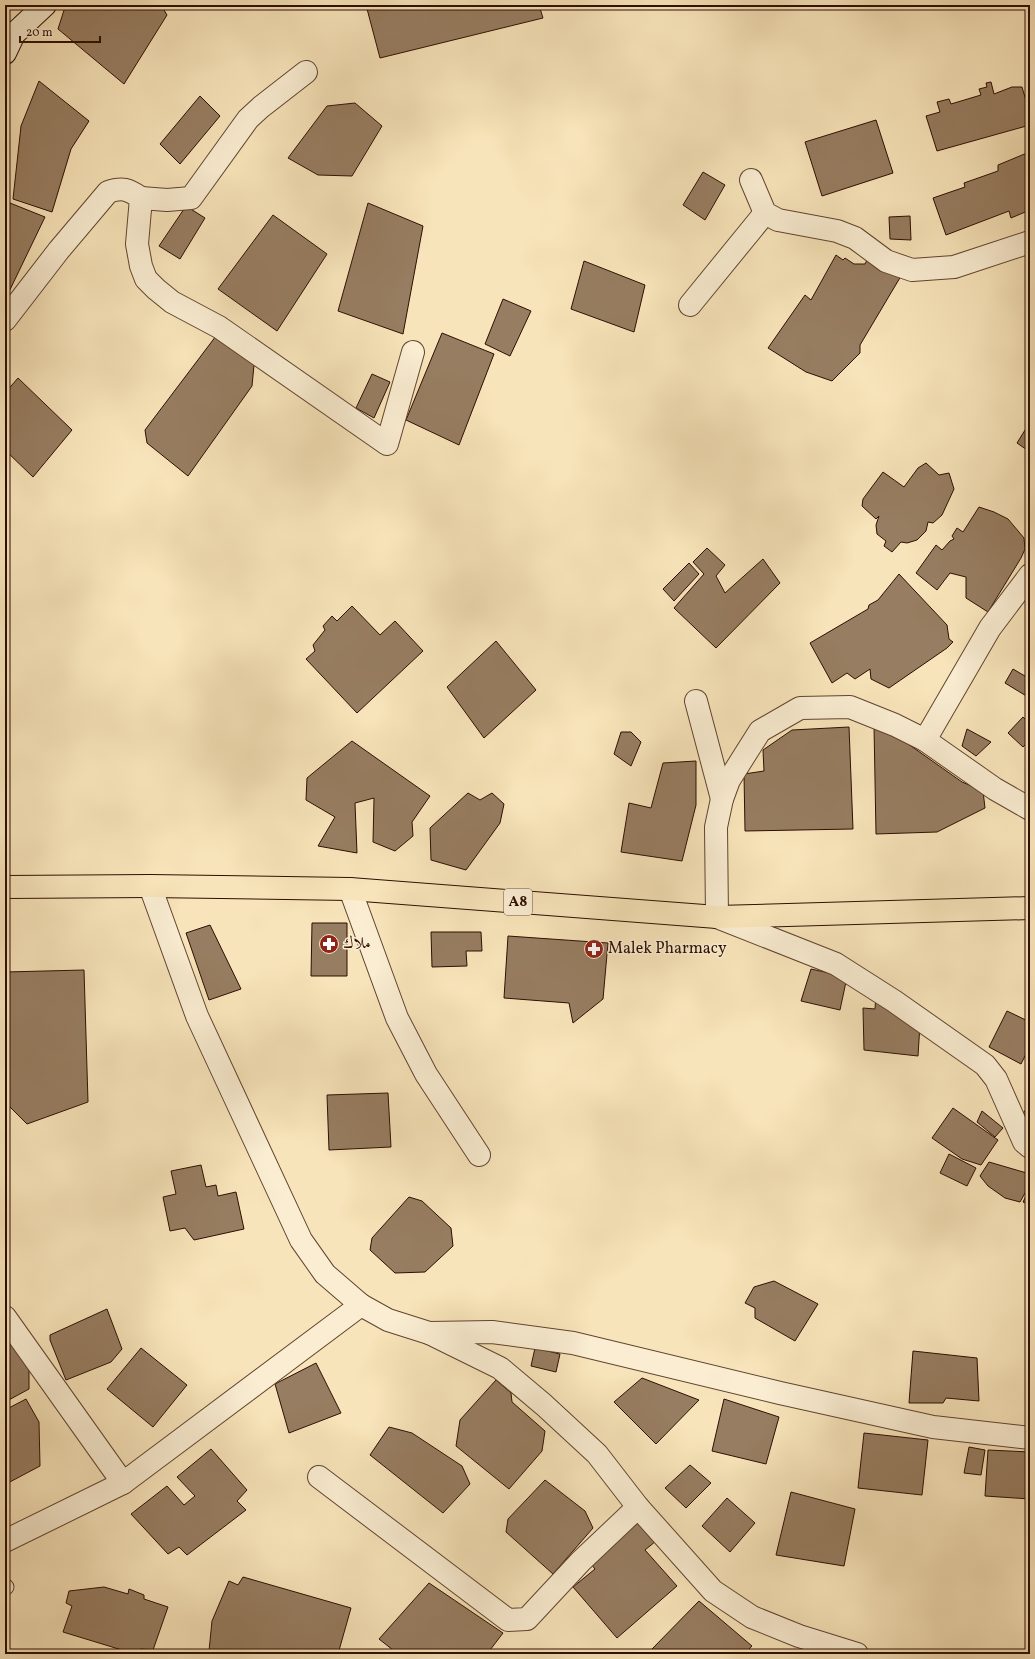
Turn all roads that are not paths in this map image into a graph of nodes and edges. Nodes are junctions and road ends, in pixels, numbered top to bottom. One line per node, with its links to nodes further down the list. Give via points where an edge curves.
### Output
1 (45, 5): 2 (street, via 14,34)
2 (5, 53)
3 (306, 72): 5 (street, via 248,119 191,198)
4 (750, 180): 6 (street)
5 (140, 198): 9 (street, via 130,191 118,188 108,192); 10 (street, via 138,244 141,266 146,279 156,289 172,302 219,327 387,444)
6 (765, 213): 7 (street, via 778,220 855,238 886,261 912,270 954,267); 8 (street)
7 (1030, 242)
8 (690, 305)
9 (5, 320)
10 (413, 352)
11 (1030, 575): 13 (street, via 990,628)
12 (696, 701): 14 (street)
13 (925, 740): 14 (street, via 850,707 800,708 760,731 729,780); 15 (street, via 995,789)
14 (722, 799): 20 (street, via 716,827)
15 (1030, 808)
16 (150, 886): 17 (highway, A8); 18 (highway, A8); 23 (street, via 197,1016 301,1240 325,1274)
17 (5, 887)
18 (350, 889): 20 (highway, A8); 22 (street, via 397,1018 426,1074)
19 (1030, 908): 20 (highway, A8)
20 (717, 917): 21 (street, via 836,964 985,1065 996,1079 1024,1142)
21 (1030, 1147)
22 (479, 1155)
23 (361, 1305): 25 (street, via 388,1320); 28 (street)
24 (5, 1317): 28 (street)
25 (429, 1332): 26 (street, via 492,1332 573,1343 933,1427); 29 (street, via 500,1368 597,1454)
26 (1030, 1438)
27 (319, 1477): 29 (street, via 508,1620 526,1619 581,1561)
28 (123, 1483): 30 (street)
29 (638, 1507): 31 (street, via 713,1591 745,1613 799,1636)
30 (5, 1541)
31 (857, 1654)

